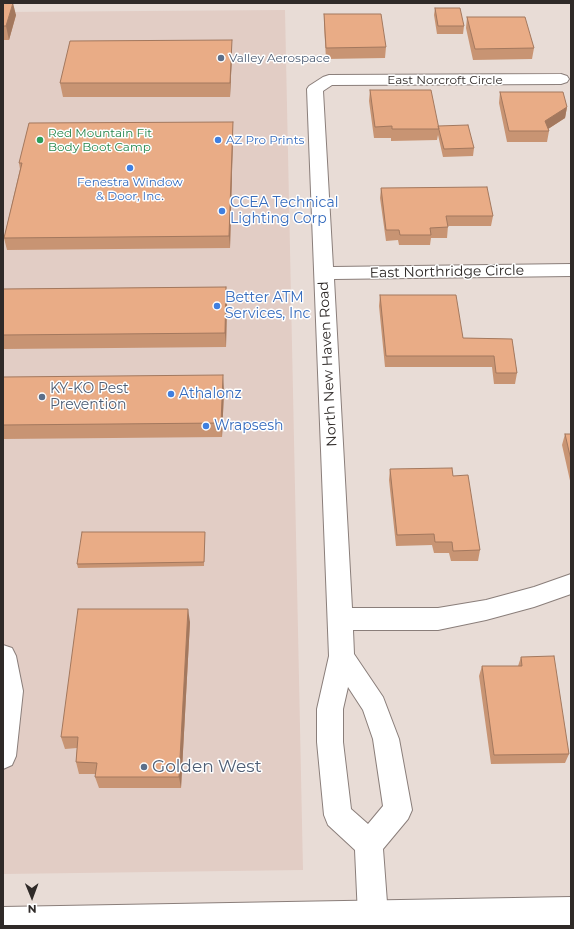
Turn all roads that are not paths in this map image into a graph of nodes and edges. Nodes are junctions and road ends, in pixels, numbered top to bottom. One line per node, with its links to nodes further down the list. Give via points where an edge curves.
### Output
1 (571, 67): 3 (street, East Norcroft Circle, via 561,73)
2 (329, 80): 3 (street, East Norcroft Circle); 5 (street, North New Haven Road, via 315,89)
3 (566, 84)
4 (571, 270): 5 (street, East Northridge Circle)
5 (324, 273): 7 (street, North New Haven Road)
6 (571, 584): 7 (street, via 486,610 438,618)
7 (340, 619): 9 (street, North New Haven Road)
8 (3, 656): 10 (street, via 10,690)
9 (342, 656): 11 (street, North New Haven Road, via 330,709 330,742 338,815); 11 (street, via 374,705 386,739 398,810)
10 (3, 756)
11 (369, 844): 13 (street)
12 (571, 912): 13 (street)
13 (372, 916): 14 (street)
14 (3, 922)

